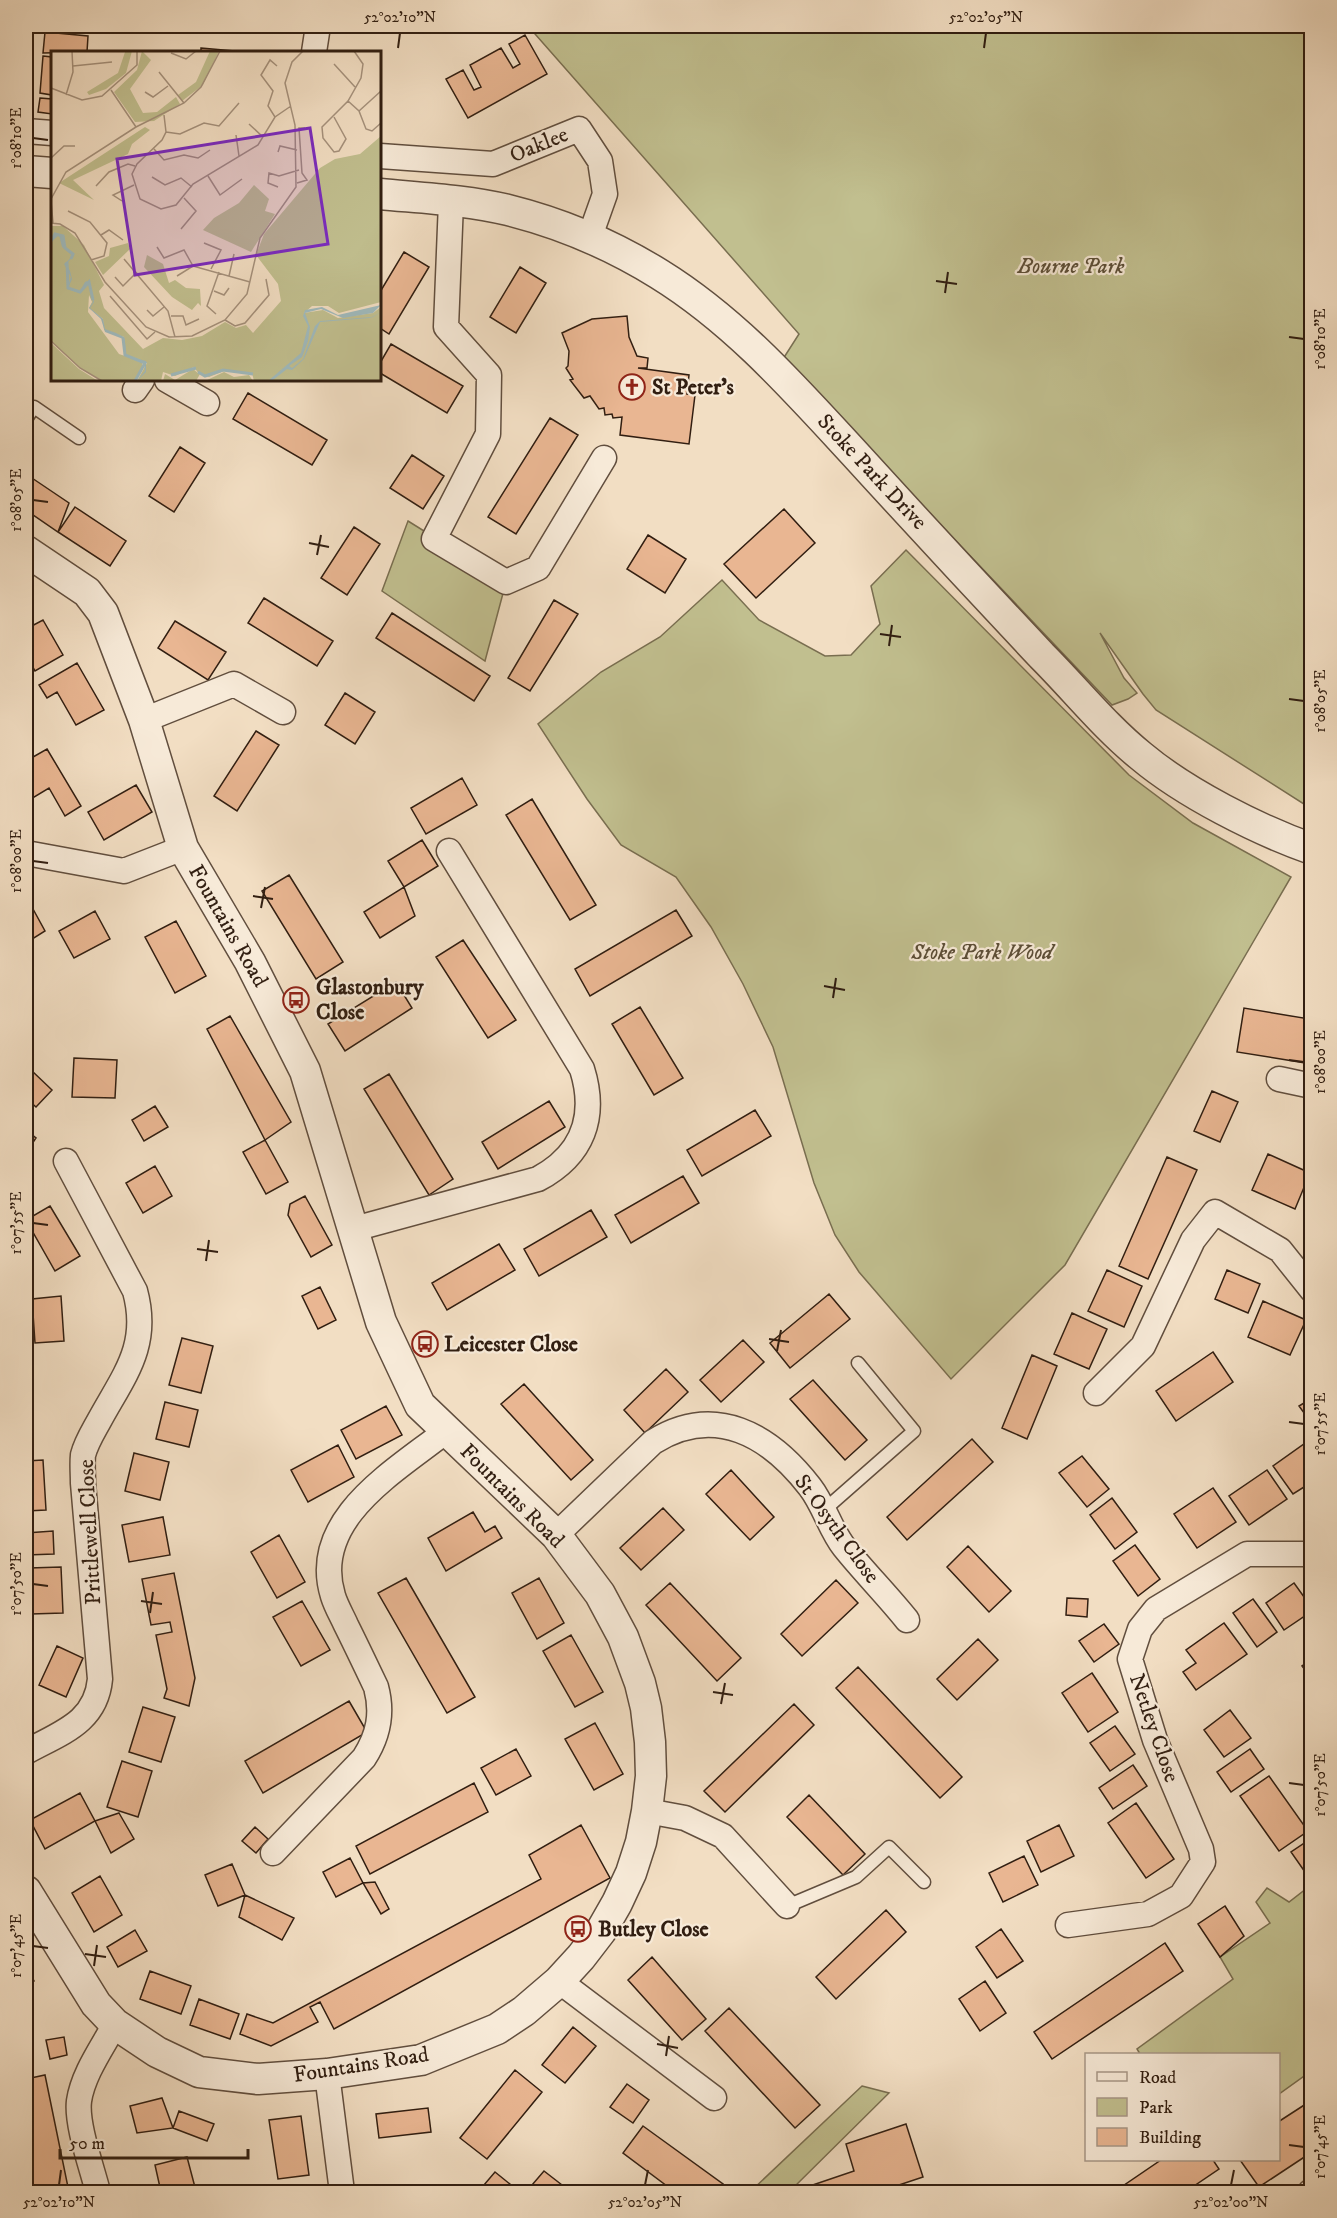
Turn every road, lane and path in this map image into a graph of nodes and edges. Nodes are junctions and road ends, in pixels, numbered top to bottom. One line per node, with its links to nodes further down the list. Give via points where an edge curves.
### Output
1 (318, 26): 2 (street)
2 (314, 51)
3 (26, 131): 4 (street)
4 (51, 133)
5 (381, 156): 10 (street, Oaklee, via 493,164 579,129 600,160 605,194)
6 (26, 171): 7 (street)
7 (51, 173)
8 (381, 194): 9 (street, Stoke Park Drive)
9 (451, 202): 10 (street, Stoke Park Drive, via 507,210); 15 (street, via 446,327 489,375 488,434 434,539 506,582 538,568)
10 (589, 239): 20 (street, Stoke Park Drive, via 691,295 754,349 1142,757 1220,807)
11 (169, 381): 12 (street)
12 (207, 403)
13 (26, 419): 14 (lane, via 34,407)
14 (79, 438)
15 (604, 458)
16 (26, 551): 18 (street, Fountains Road, via 87,592 103,613)
17 (283, 712): 18 (street, via 234,684)
18 (144, 720): 19 (street, Fountains Road)
19 (183, 848): 22 (street, via 124,871); 26 (street, Fountains Road, via 250,962 305,1071)
20 (1311, 849)
21 (449, 851): 26 (street, via 582,1069 589,1096 587,1122 565,1161 538,1179)
22 (26, 853)
23 (1279, 1079): 24 (street)
24 (1311, 1086)
25 (66, 1161): 35 (street, Prittlewell Close, via 135,1291 140,1326 134,1356 83,1456 99,1691 78,1723)
26 (354, 1229): 30 (street, Fountains Road, via 381,1322 420,1405)
27 (1311, 1290): 29 (street, via 1280,1250 1215,1212 1193,1240 1143,1346)
28 (858, 1363): 31 (lane, via 914,1431)
29 (1096, 1393)
30 (446, 1431): 32 (street, Fountains Road); 37 (street, via 362,1497 336,1536 330,1566 333,1596 376,1687 379,1722 364,1758)
31 (823, 1511): 32 (street, St Osyth Close, via 812,1489 775,1449 743,1431 720,1425 696,1425 653,1442); 34 (street, St Osyth Close, via 845,1547)
32 (556, 1535): 36 (street, Fountains Road, via 600,1594 633,1660 650,1742)
33 (1311, 1554): 41 (street, Netley Close, via 1247,1554 1156,1609 1140,1629 1130,1659 1155,1740 1203,1862 1181,1896 1148,1914)
34 (908, 1620)
35 (26, 1752)
36 (647, 1811): 40 (street, via 685,1818 723,1836); 42 (street, Fountains Road, via 631,1873 617,1903 601,1931)
37 (273, 1853)
38 (924, 1881): 40 (lane, via 889,1846 856,1877)
39 (26, 1891): 43 (street, Fountains Road, via 96,2004)
40 (787, 1906)
41 (1068, 1925)
42 (560, 1981): 44 (street, Fountains Road, via 497,2029 421,2060); 45 (street)
43 (115, 2024): 44 (street, Fountains Road, via 157,2052 199,2072 258,2079); 46 (street, via 86,2078 79,2102)
44 (327, 2074): 47 (street)
45 (714, 2098)
46 (98, 2193)
47 (342, 2193)

